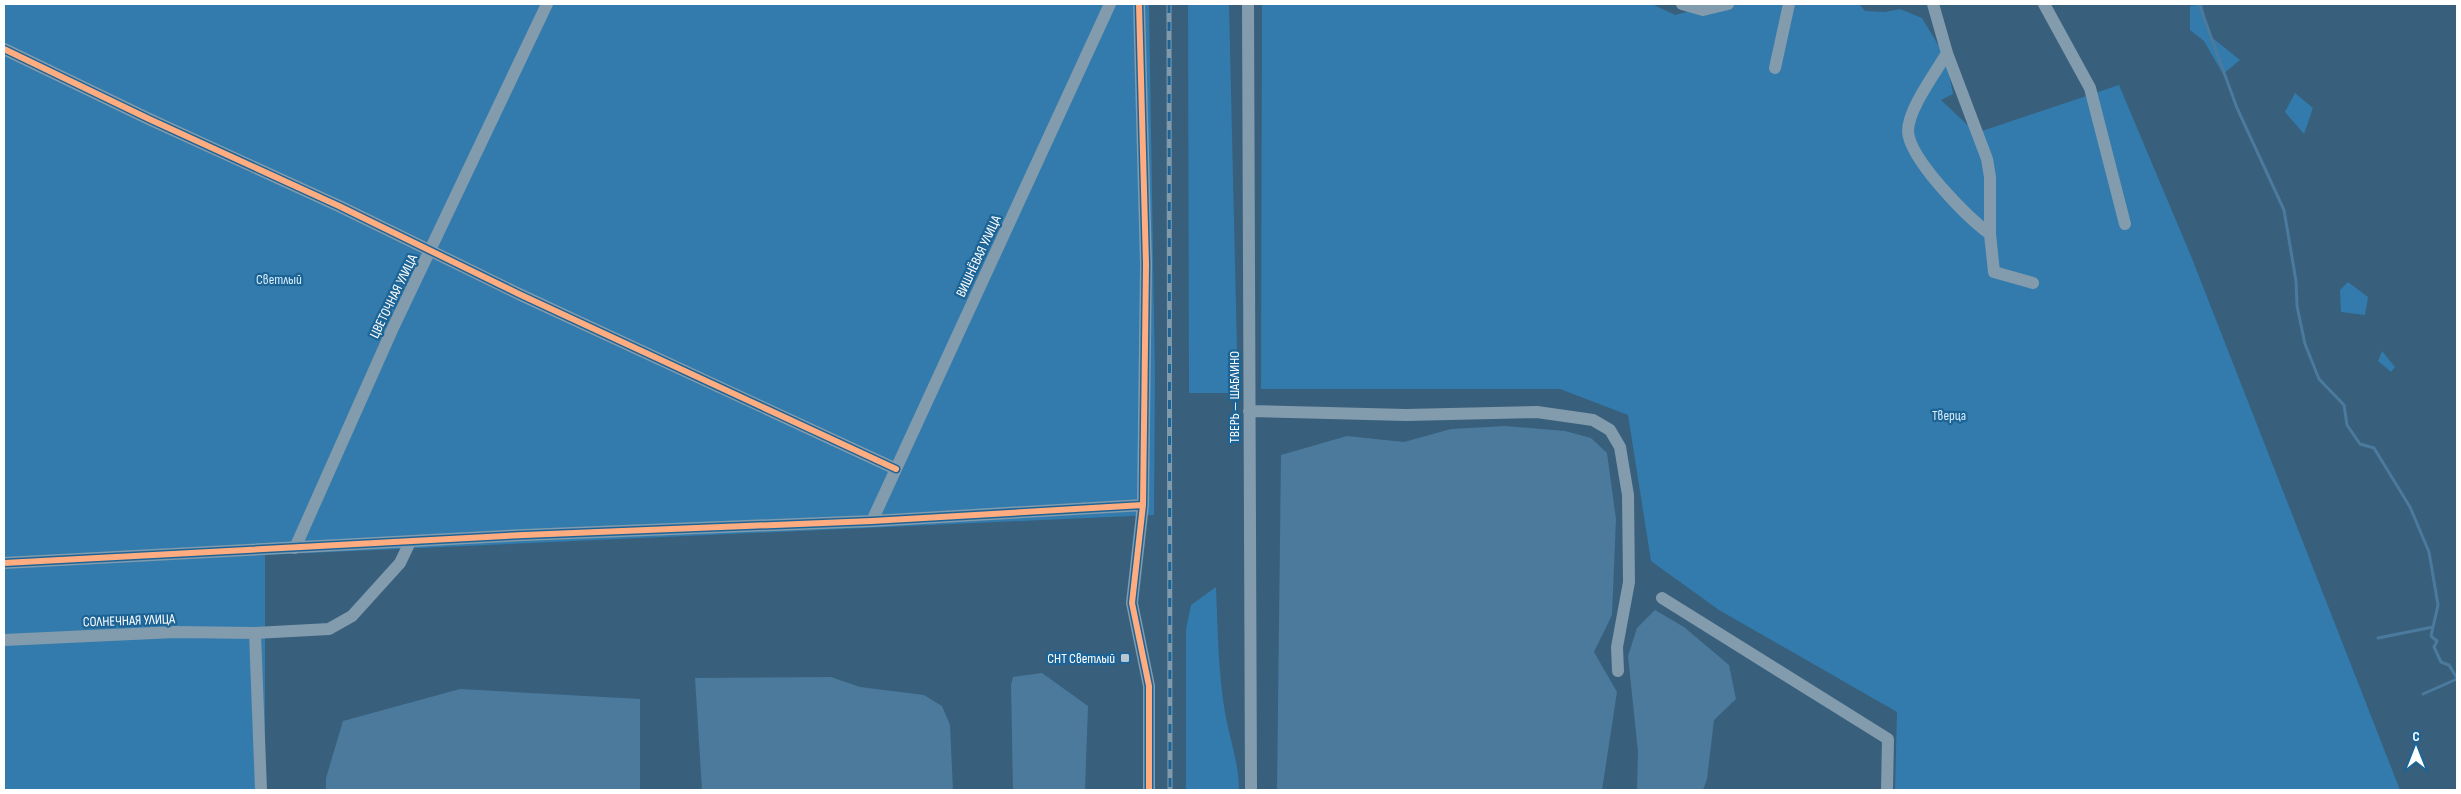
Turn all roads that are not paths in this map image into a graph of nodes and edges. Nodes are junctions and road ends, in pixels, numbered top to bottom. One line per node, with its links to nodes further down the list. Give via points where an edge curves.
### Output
1 (547, 4): 15 (street, ЦВЕТОЧНАЯ УЛИЦА)
2 (1110, 4): 18 (street, ВИШНЁВАЯ УЛИЦА)
3 (1139, 4): 19 (street, via 1146,264)
4 (1248, 4): 17 (street, ТВЕРЬ — ШАБЛИНО)
5 (1682, 4): 6 (street, via 1703,10)
6 (1728, 4)
7 (1789, 4): 12 (street)
8 (1933, 4): 11 (street)
9 (2044, 4): 13 (street, via 2090,88)
10 (4, 49): 15 (street)
11 (1947, 53): 14 (street, via 1987,159); 14 (street, via 1913,110 1909,138 1937,184)
12 (1775, 68)
13 (2125, 224)
14 (1990, 234): 16 (street, via 1994,272)
15 (431, 251): 18 (street); 22 (street, ЦВЕТОЧНАЯ УЛИЦА, via 392,330)
16 (2033, 283)
17 (1249, 411): 27 (street, via 1406,415 1537,412 1593,420 1610,430 1620,447 1628,495 1629,582 1617,647); 30 (street, ТВЕРЬ — ШАБЛИНО)
18 (896, 469): 20 (street, ВИШНЁВАЯ УЛИЦА)
19 (1142, 505): 20 (street); 29 (street, via 1132,603 1149,686)
20 (872, 521): 21 (street)
21 (410, 542): 22 (street); 25 (street, СОЛНЕЧНАЯ УЛИЦА, via 400,563 352,616 328,630)
22 (295, 548): 23 (street)
23 (4, 563)
24 (1662, 598): 31 (street, via 1888,739)
25 (255, 633): 26 (street, СОЛНЕЧНАЯ УЛИЦА, via 175,632); 28 (street)
26 (4, 640)
27 (1618, 670)
28 (261, 790)
29 (1149, 790)
30 (1251, 790)
31 (1887, 790)

